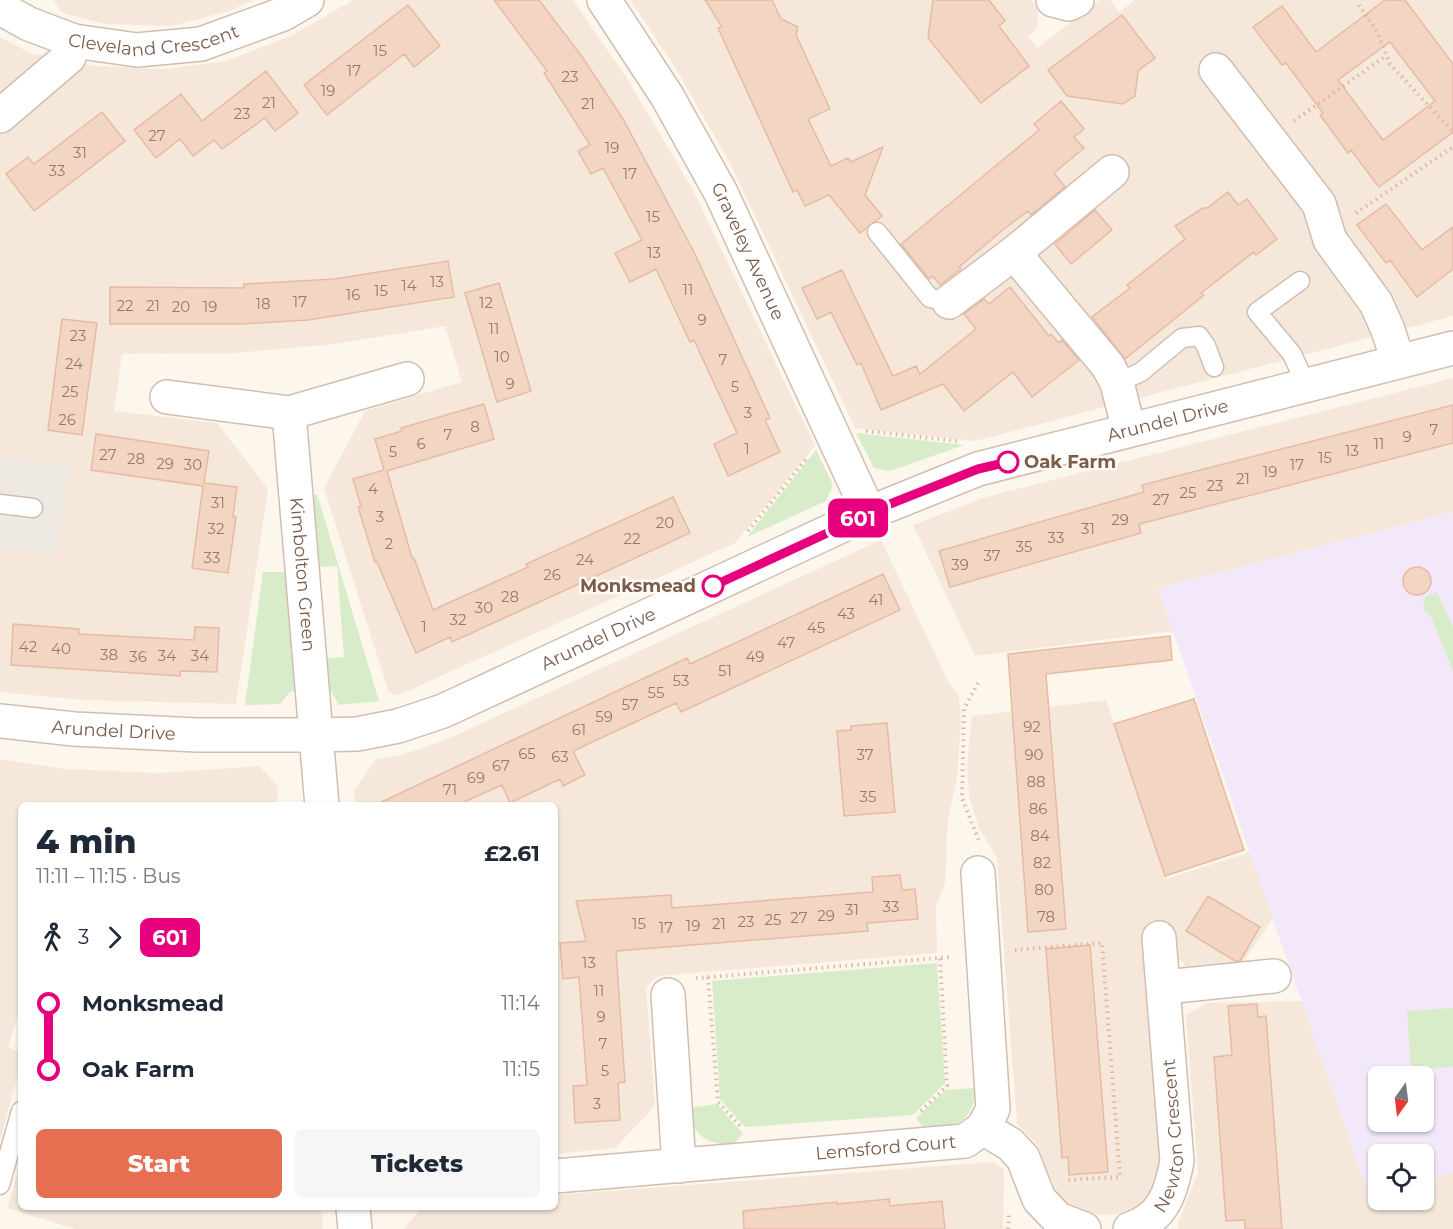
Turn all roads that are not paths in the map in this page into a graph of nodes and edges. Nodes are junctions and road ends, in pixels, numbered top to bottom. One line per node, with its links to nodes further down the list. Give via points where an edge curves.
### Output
1 (307, 0): 6 (street, Cleveland Crescent, via 283,14 201,44 136,50)
2 (604, 0): 25 (street, Graveley Avenue, via 667,96 721,193)
3 (1053, 0): 4 (street, via 1069,4)
4 (1077, 0)
5 (0, 8): 6 (street, Cleveland Crescent, via 29,24)
6 (74, 40): 8 (street, via 69,57)
7 (1216, 70): 15 (street, via 1319,204 1330,240 1376,303)
8 (0, 116)
9 (1112, 172): 11 (street)
10 (877, 232): 13 (lane, via 930,298)
11 (1014, 253): 13 (street); 18 (street, via 1108,366)
12 (1300, 281): 19 (lane, via 1257,312 1292,354)
13 (949, 302)
14 (1453, 348): 15 (street, Arundel Drive)
15 (1398, 361): 19 (street, Arundel Drive)
16 (1214, 367): 18 (lane, via 1199,336 1182,338 1141,372)
17 (407, 379): 21 (street)
18 (1117, 383): 22 (street)
19 (1306, 385): 22 (street, Arundel Drive)
20 (166, 397): 21 (street)
21 (289, 413): 27 (street, Kimbolton Green)
22 (1130, 430): 25 (street, Arundel Drive, via 978,469)
23 (0, 504): 24 (lane)
24 (33, 508)
25 (869, 513): 27 (street, Arundel Drive, via 443,711 357,734)
26 (0, 721): 27 (street, Arundel Drive, via 185,735)
27 (316, 735): 28 (street)
28 (322, 802)
29 (978, 873): 35 (street, via 993,1108)
30 (1159, 938): 33 (street, Newton Crescent)
31 (1274, 976): 33 (street)
32 (678, 987): 36 (street)
33 (1164, 987): 42 (street, Newton Crescent, via 1177,1161 1172,1188 1161,1208 1144,1224)
34 (18, 1122): 38 (lane)
35 (982, 1128): 36 (street, Lemsford Court, via 965,1141); 41 (street, via 1010,1144 1023,1158 1039,1200 1058,1219)
36 (680, 1166): 37 (street, Lemsford Court)
37 (558, 1176)
38 (0, 1185)
39 (353, 1210): 40 (street)
40 (355, 1229)
41 (1084, 1229)
42 (1130, 1229)

